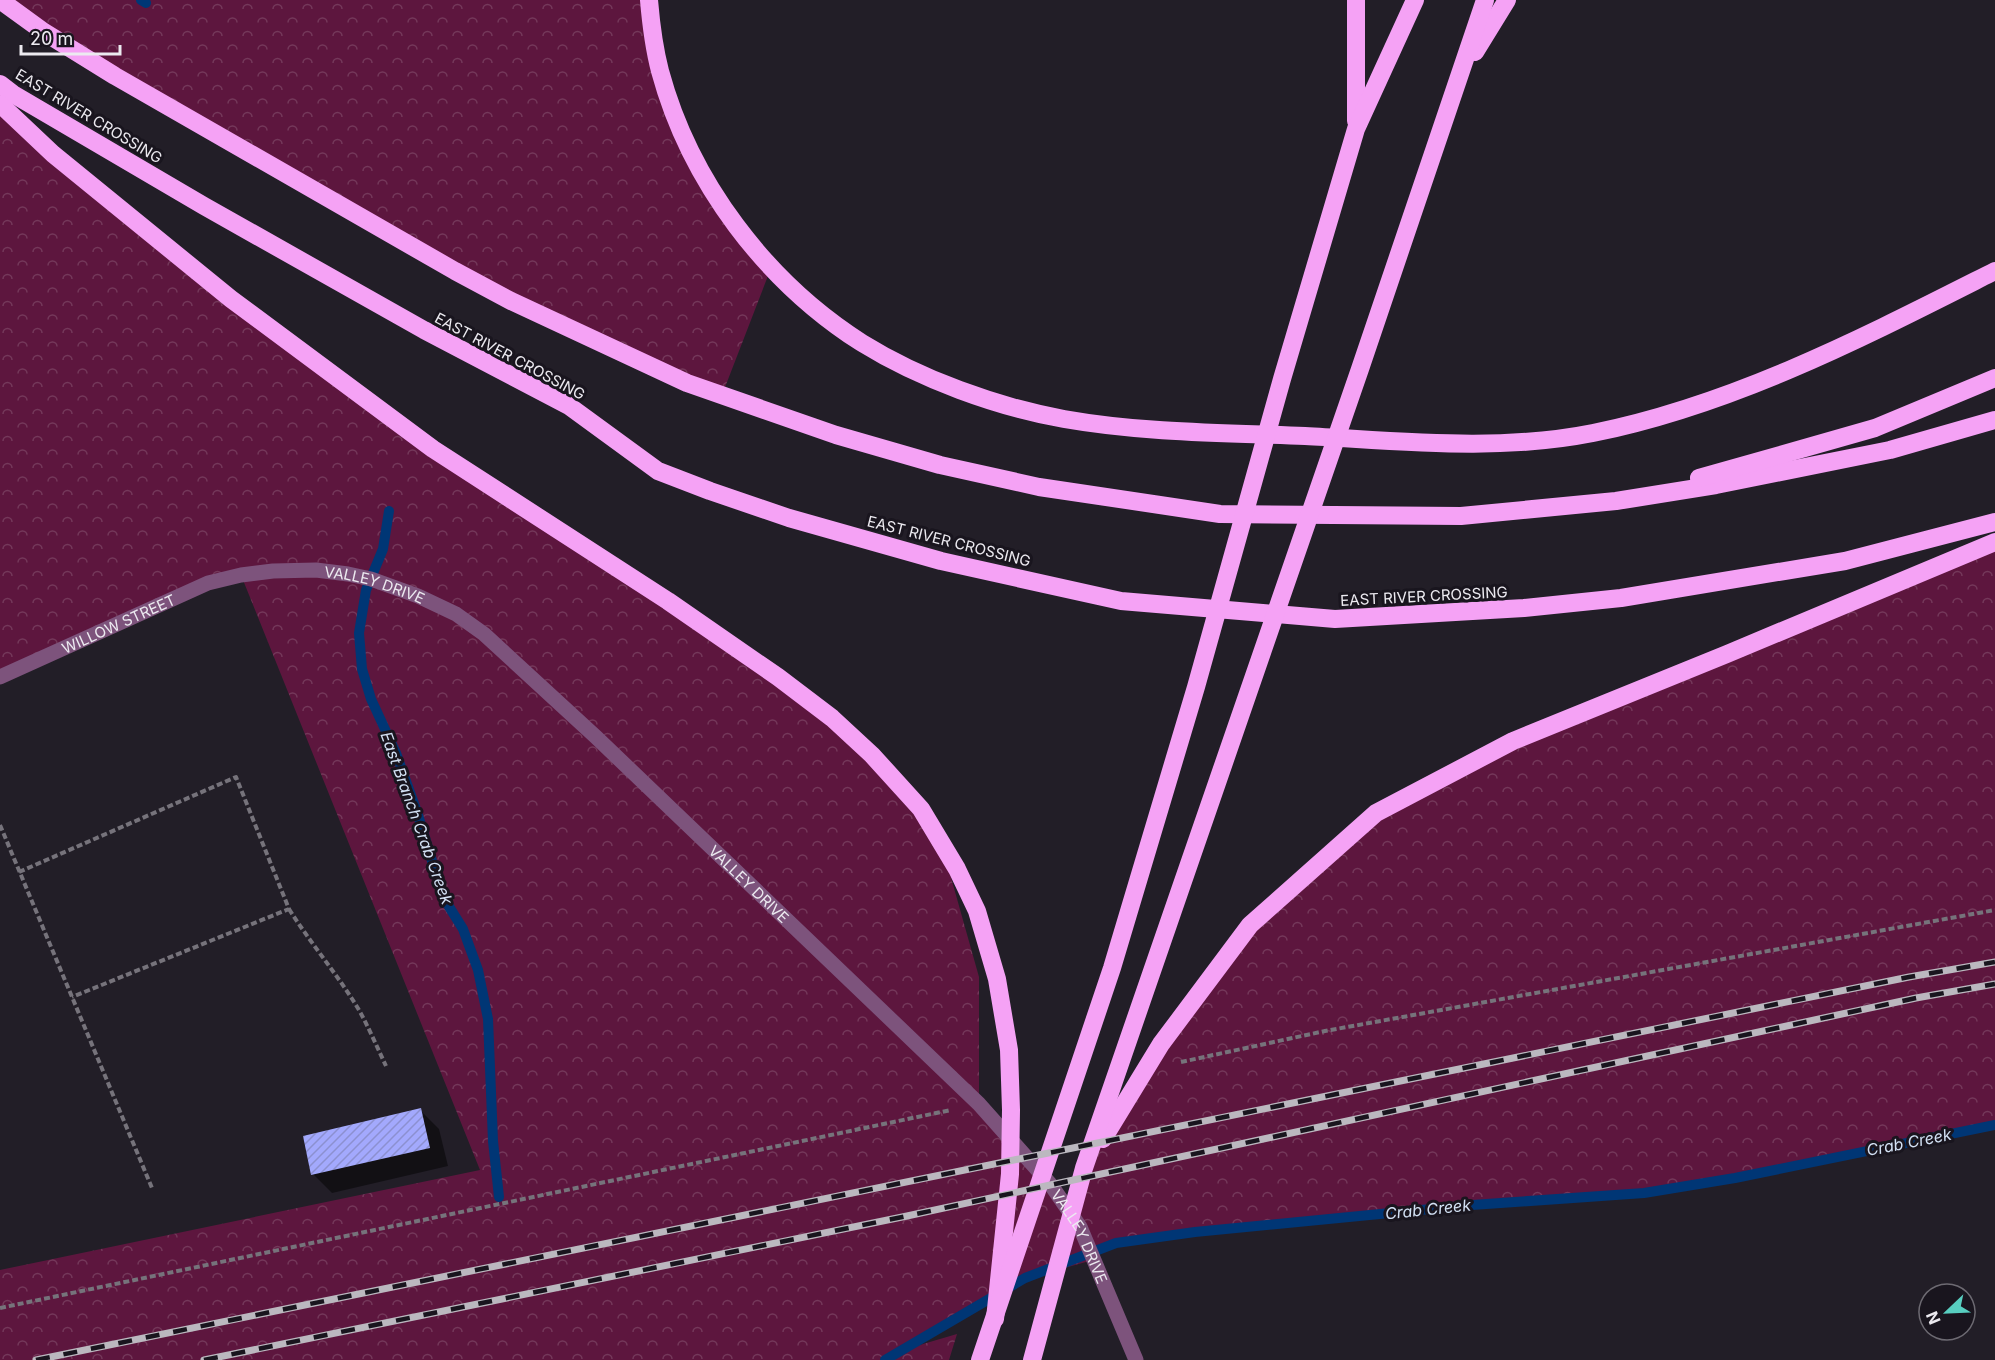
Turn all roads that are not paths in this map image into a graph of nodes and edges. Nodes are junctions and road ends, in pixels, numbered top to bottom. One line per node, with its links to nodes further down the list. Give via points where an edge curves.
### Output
1 (0, 0): 14 (highway, via 115,75 511,301 687,383 836,435 940,465 1039,487 1220,514 1461,516)
2 (649, 0): 11 (highway, via 660,71 679,126 699,169 771,268 862,343 911,370 991,401 1062,419 1125,428 1468,444 1542,441 1593,433 1654,418 1765,381)
3 (1356, 0): 10 (highway)
4 (1415, 0): 10 (highway)
5 (1485, 0): 7 (highway)
6 (1508, 0): 7 (highway)
7 (1458, 79): 19 (highway)
8 (0, 84): 15 (highway, EAST RIVER CROSSING, via 204,206 424,330 569,406 658,471 800,521 941,561 1121,601 1335,620 1524,608 1621,598 1845,561)
9 (0, 104): 20 (highway, via 53,154 231,299 433,449 668,601 832,718 872,754 921,809 978,911 998,979 1009,1050 1010,1174)
10 (1356, 129): 20 (highway, via 1112,968)
11 (1995, 272)
12 (1995, 378): 14 (highway, via 1875,428)
13 (1995, 420): 14 (highway, via 1890,450)
14 (1616, 501)
15 (1995, 522)
16 (1995, 542): 19 (highway, via 1513,741 1376,813 1250,925 1161,1044)
17 (241, 575): 18 (street, WILLOW STREET, via 208,583); 23 (street, VALLEY DRIVE, via 316,570 370,579 456,614 484,634 979,1104 1051,1185 1080,1227)
18 (0, 676)
19 (1084, 1168): 22 (highway)
20 (995, 1319): 21 (highway)
21 (980, 1360)
22 (1032, 1360)
23 (1136, 1360)

